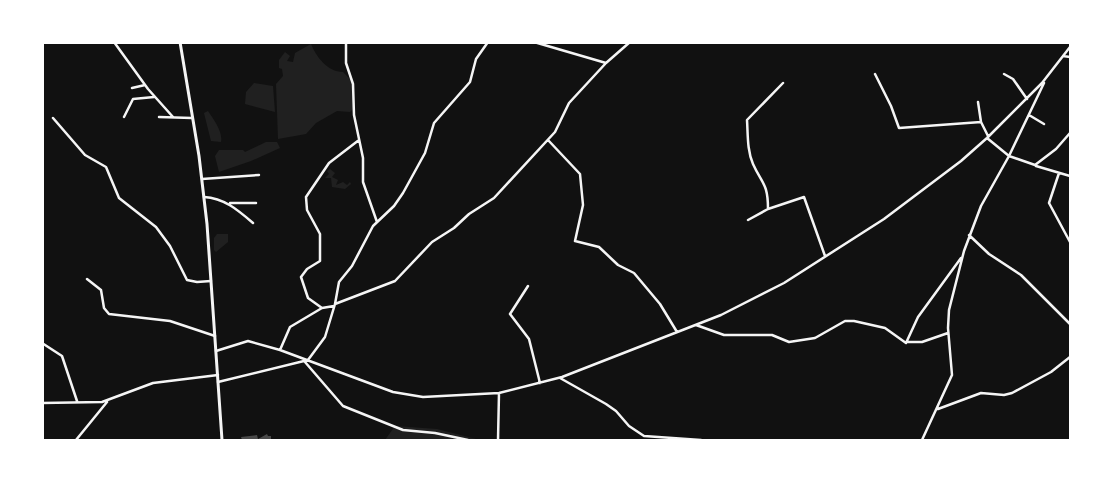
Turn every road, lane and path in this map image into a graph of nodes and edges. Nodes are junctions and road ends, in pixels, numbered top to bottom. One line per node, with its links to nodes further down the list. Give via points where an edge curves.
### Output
1 (114, 42): 15 (street)
2 (180, 42): 25 (main road)
3 (346, 42): 30 (street, via 346,63 353,84)
4 (488, 42): 44 (street, via 476,60 470,82 436,119 425,153 403,193)
5 (534, 42): 10 (street)
6 (630, 42): 10 (street)
7 (1070, 47): 8 (street)
8 (1063, 56): 9 (street); 13 (street)
9 (1070, 57)
10 (606, 63): 31 (street, via 569,103)
11 (875, 74): 26 (street, via 900,128)
12 (1004, 74): 18 (street, via 1013,79)
13 (1045, 79): 18 (street); 20 (street)
14 (783, 83): 41 (street, via 747,120 749,153 768,190)
15 (145, 85): 16 (street); 17 (street)
16 (132, 88)
17 (154, 97): 21 (street, via 133,99); 22 (street)
18 (1027, 99): 29 (street)
19 (978, 102): 26 (street)
20 (1029, 115): 27 (street); 32 (street)
21 (124, 117)
22 (173, 117): 24 (street); 25 (street)
23 (53, 118): 50 (street, via 85,155 106,167 122,202 156,227 187,280)
24 (159, 118)
25 (193, 118): 37 (main road)
26 (981, 122): 29 (street)
27 (1044, 124)
28 (1070, 133): 33 (street)
29 (988, 137): 32 (street); 47 (street, via 911,200)
30 (359, 140): 44 (street, via 364,158 363,182); 53 (street, via 330,163 306,197 307,210 320,234 320,260 301,277 308,298)
31 (548, 140): 52 (street, via 494,198 432,242 394,280); 56 (street, via 580,174 584,205 575,241 599,246 618,265 634,273 660,304)
32 (1009, 156): 33 (street); 45 (street)
33 (1035, 165): 34 (street)
34 (1059, 173): 36 (street); 46 (street, via 1049,203)
35 (259, 175): 37 (street)
36 (1070, 176)
37 (202, 179): 38 (main road)
38 (204, 197): 39 (street); 50 (main road)
39 (228, 203): 40 (street); 43 (street)
40 (256, 203)
41 (768, 208): 42 (street); 47 (street, via 804,197)
42 (748, 220)
43 (253, 222)
44 (377, 222): 52 (street, via 339,282)
45 (969, 235): 48 (street); 54 (street, via 1021,275)
46 (1070, 242)
47 (825, 256): 55 (street, via 784,283)
48 (963, 256): 57 (street, via 949,310); 60 (street, via 918,317)
49 (87, 279): 58 (street, via 101,290 104,308 109,314 170,321)
50 (212, 281): 58 (main road)
51 (528, 286): 68 (street, via 510,314 529,339)
52 (334, 305): 53 (street); 64 (street, via 326,337)
53 (322, 308): 61 (street, via 290,327)
54 (1070, 324)
55 (696, 325): 56 (street); 60 (street, via 724,335 772,335 789,342 813,339 845,321 854,321 886,328)
56 (678, 333): 66 (street)
57 (948, 333): 60 (street, via 922,342); 73 (street, via 952,376)
58 (215, 336): 62 (main road)
59 (42, 342): 71 (street, via 55,349 63,359)
60 (907, 342)
61 (280, 350): 62 (street, via 246,341); 64 (street)
62 (216, 351): 65 (main road)
63 (1070, 357): 73 (street, via 1051,372 1012,393 980,393)
64 (306, 361): 67 (street); 69 (street, via 408,395 436,398); 76 (street, via 343,406 403,430)
65 (218, 375): 67 (main road); 70 (street, via 152,383)
66 (560, 378): 68 (street); 78 (street, via 606,404 644,436)
67 (218, 382): 75 (main road)
68 (540, 383): 69 (street)
69 (499, 394): 77 (street)
70 (108, 400): 71 (street); 74 (street)
71 (77, 401): 72 (street)
72 (42, 403)
73 (938, 409): 79 (street)
74 (76, 440)
75 (222, 440)
76 (468, 440)
77 (498, 440)
78 (701, 440)
79 (922, 440)

